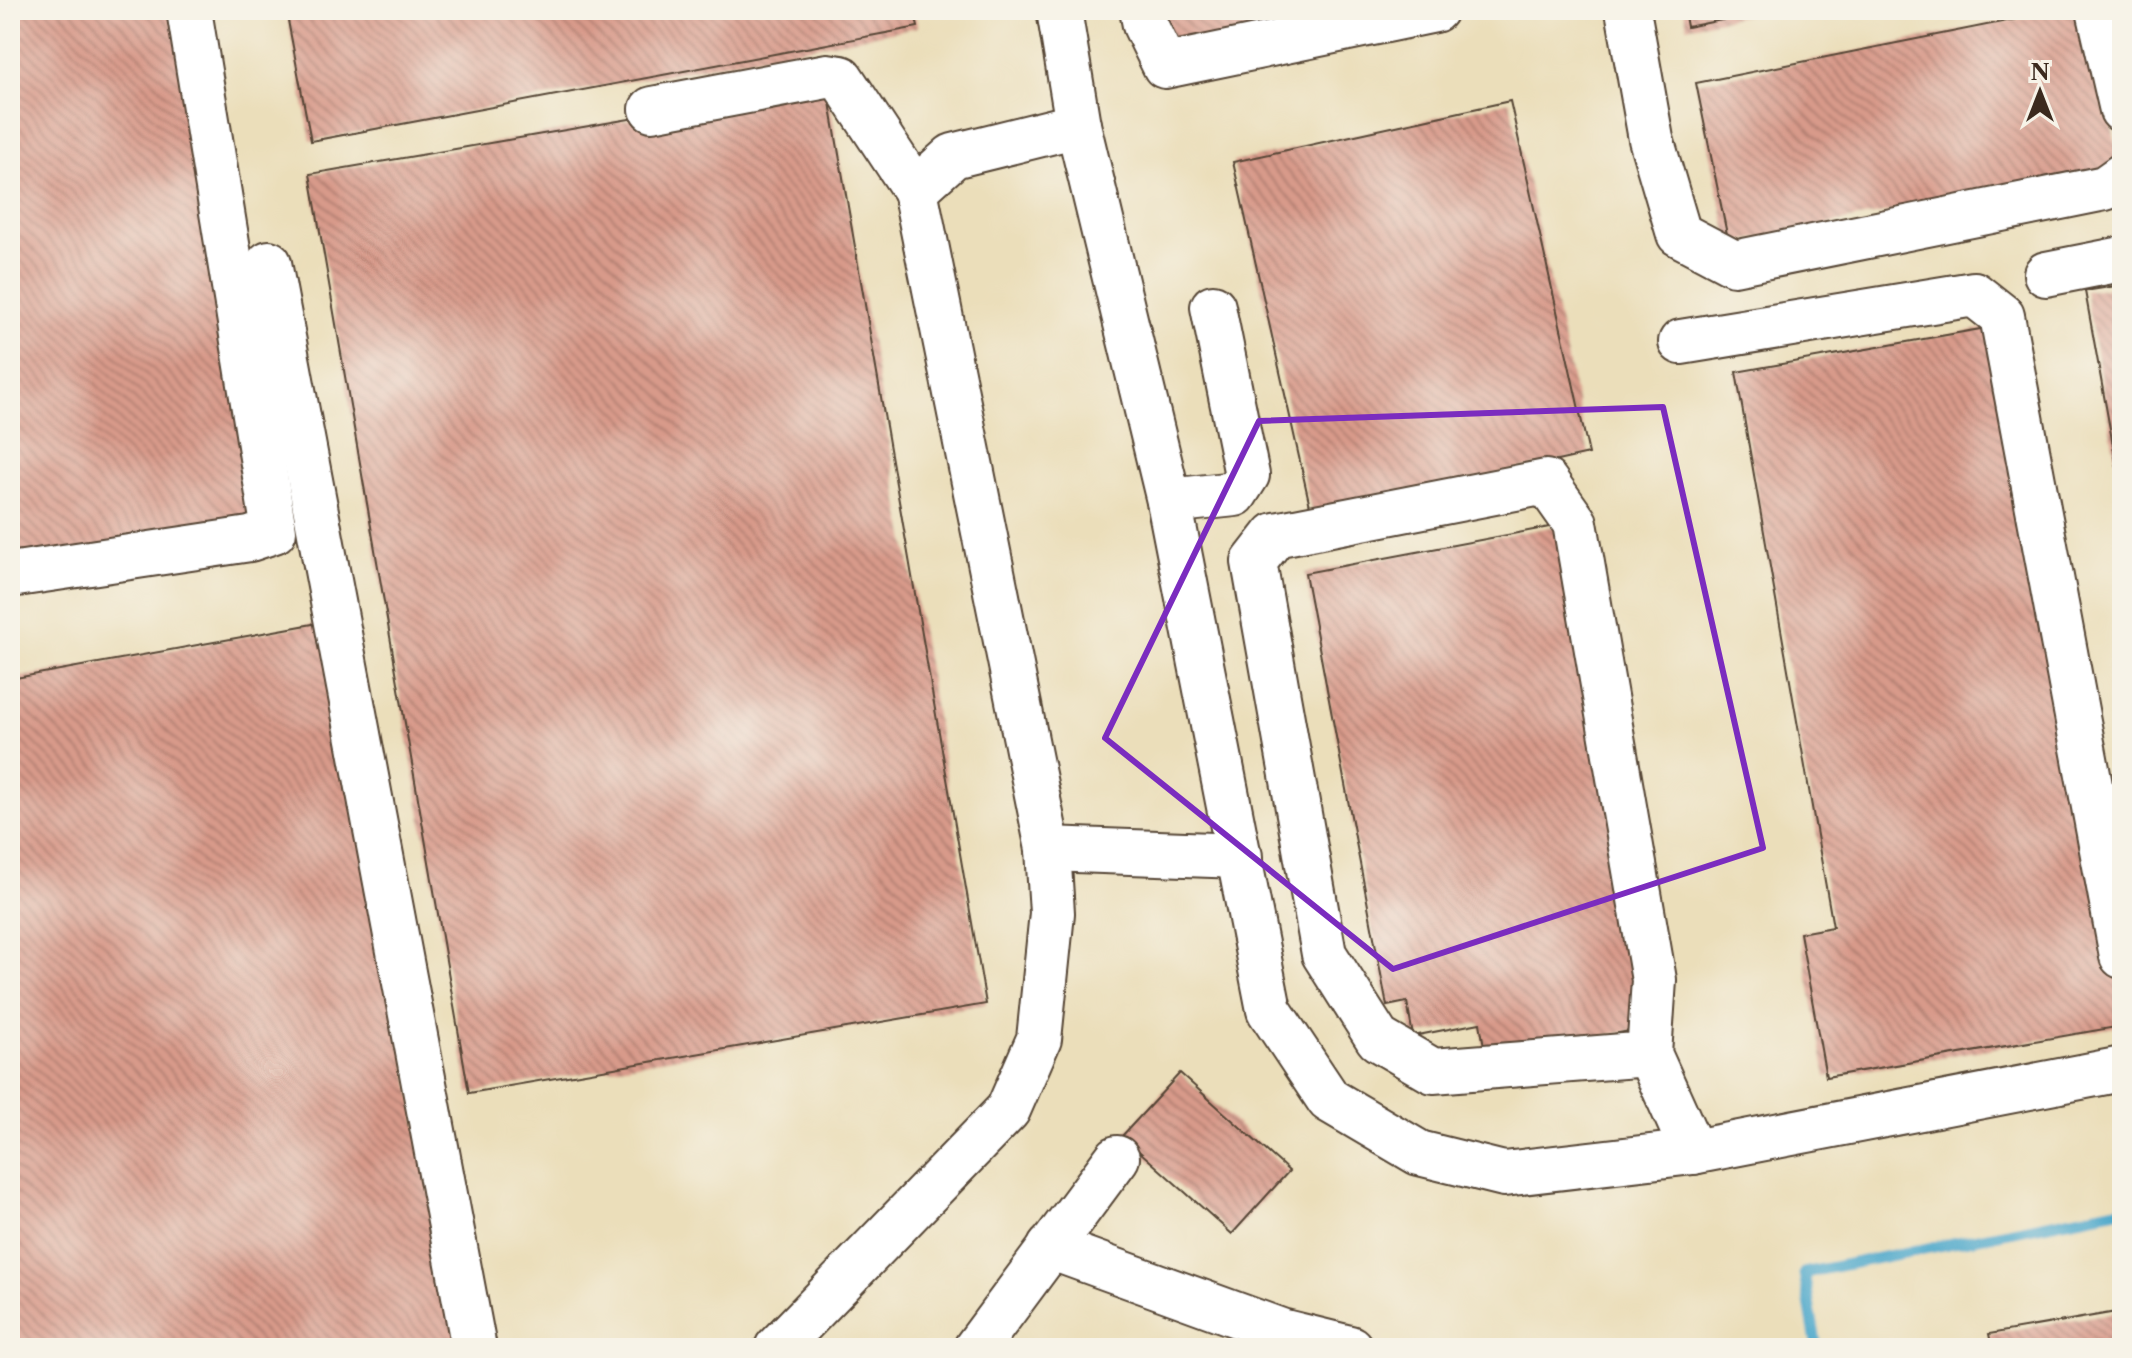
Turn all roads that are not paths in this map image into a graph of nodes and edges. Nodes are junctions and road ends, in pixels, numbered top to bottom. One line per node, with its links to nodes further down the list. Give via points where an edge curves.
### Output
1 (189, 10): 18 (street, via 274,531)
2 (1059, 10): 9 (street)
3 (1142, 10): 4 (street, via 1165,66)
4 (1435, 10)
5 (1628, 10): 10 (street, via 1651,139 1679,234 1734,263 2105,188)
6 (2099, 10): 8 (street)
7 (652, 109): 11 (street, via 827,76 841,78)
8 (2122, 110)
9 (1078, 125): 11 (street, via 953,156); 17 (street)
10 (2122, 176)
11 (915, 190): 19 (street)
12 (2122, 259): 14 (street)
13 (269, 263): 27 (street)
14 (2046, 274)
15 (1213, 307): 17 (street, via 1247,475 1235,494)
16 (1681, 342): 21 (street, via 1974,294 2002,316)
17 (1169, 501): 20 (street)
18 (10, 575)
19 (1048, 849): 20 (street); 28 (street, via 1052,913 1039,1039 1008,1110)
20 (1240, 856): 24 (street, via 1269,1010 1329,1100 1419,1153 1504,1174)
21 (2122, 956)
22 (1649, 1054): 22 (street, via 1654,980 1575,523 1546,482 1275,535 1254,562 1324,954 1378,1039 1433,1071); 24 (street)
23 (2122, 1069): 24 (street)
24 (1693, 1152)
25 (1117, 1158): 26 (street)
26 (1050, 1247): 29 (street); 30 (street, via 1281,1331)
27 (474, 1348)
28 (777, 1348)
29 (976, 1348)
30 (1350, 1348)

